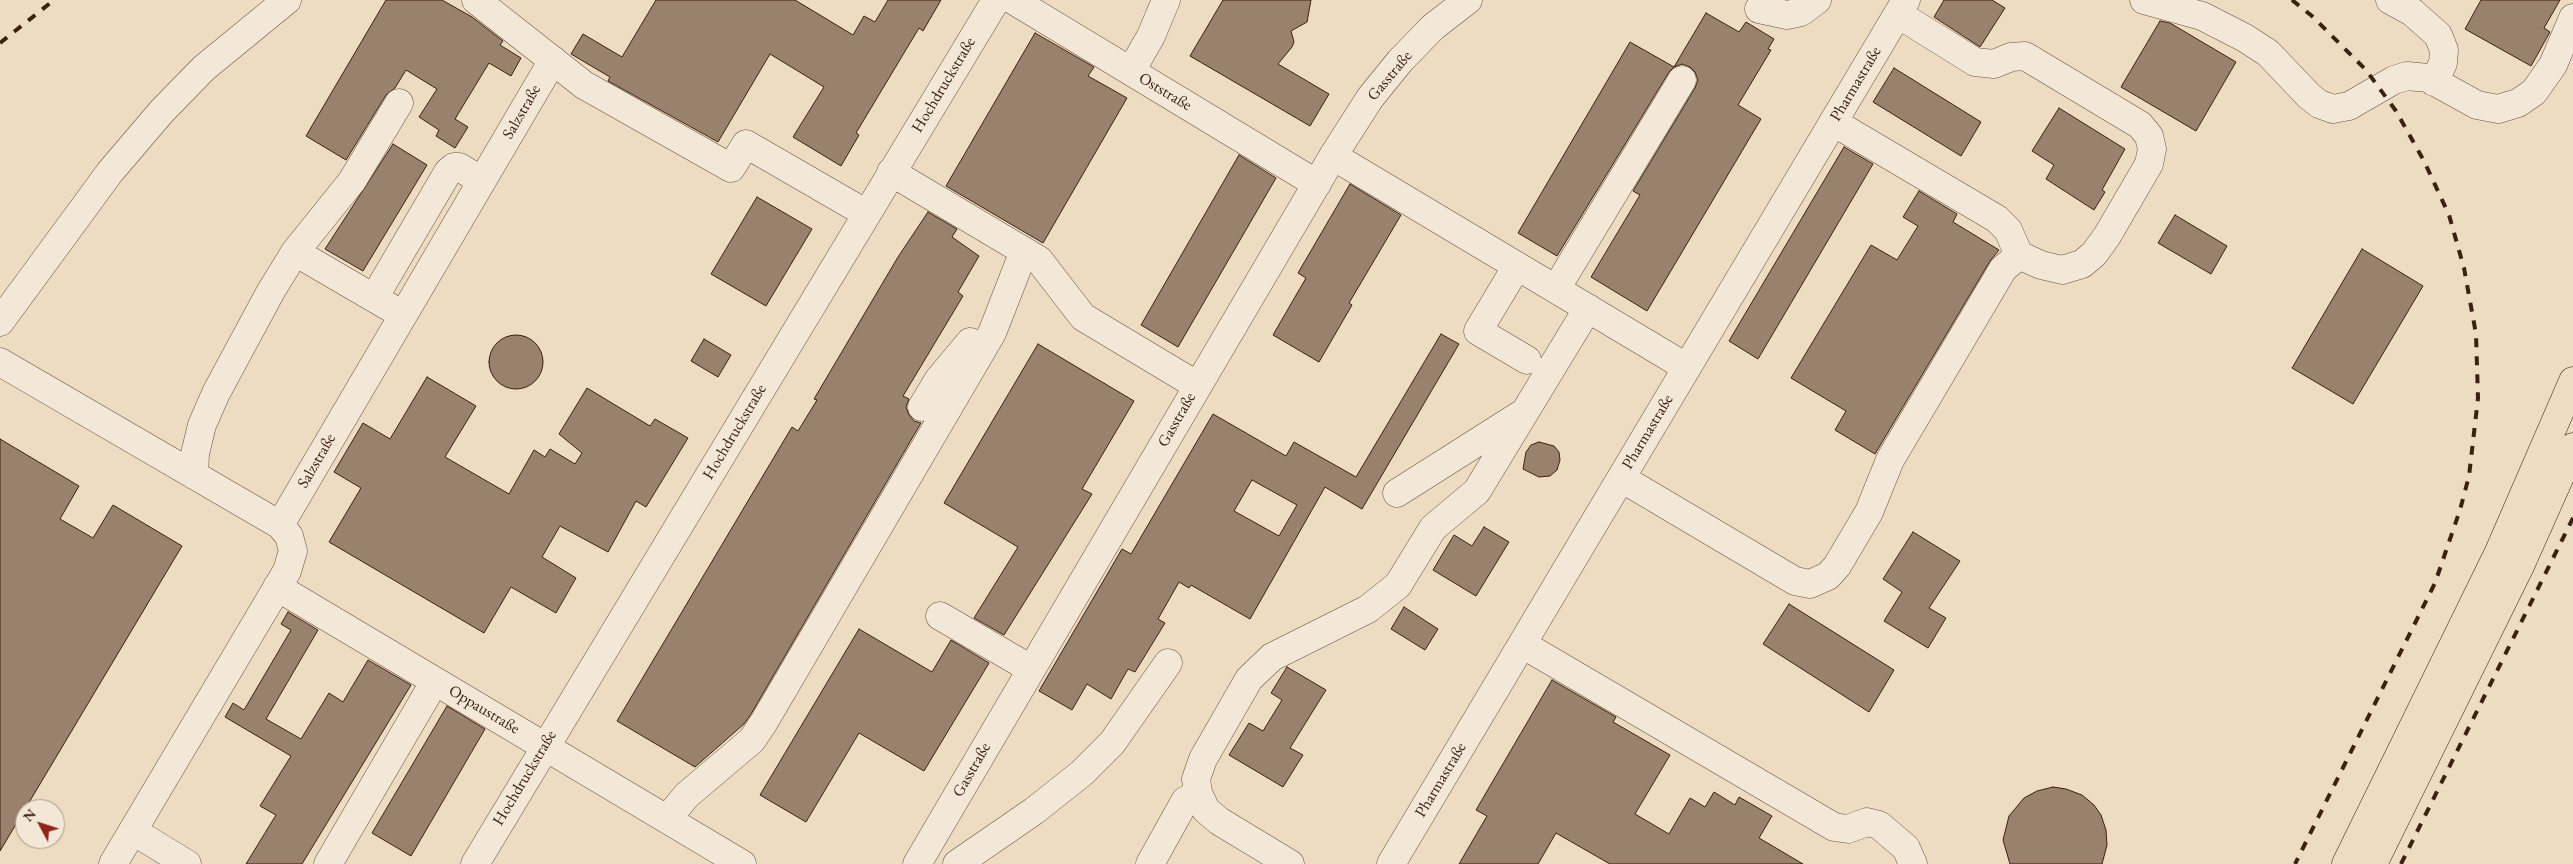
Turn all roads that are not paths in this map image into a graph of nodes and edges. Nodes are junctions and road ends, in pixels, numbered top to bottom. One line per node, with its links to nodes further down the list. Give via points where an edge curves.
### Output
1 (287, 0): 33 (street, via 204,68 162,111 110,172)
2 (476, 0): 13 (street)
3 (996, 0): 20 (street, Hochdruckstraße)
4 (1013, 0): 14 (street, Oststraße)
5 (1166, 0): 14 (street, via 1151,36)
6 (1468, 0): 19 (street, Gasstraße, via 1433,28 1400,61 1370,98)
7 (1816, 0): 11 (street, via 1800,12 1787,15)
8 (2144, 0): 16 (street, via 2202,16 2245,38 2268,53 2309,96 2333,109 2349,106 2400,78 2428,78)
9 (2390, 0): 16 (street, via 2412,12 2438,35 2444,50 2443,63)
10 (1902, 7): 18 (street, Pharmastraße); 26 (street, via 1976,62 1994,64 2011,57 2025,56 2140,125 2149,136 2152,149 2149,164 2094,254 2082,264 2062,270)
11 (1759, 9)
12 (2573, 18): 16 (street, via 2553,66 2534,92 2518,104 2498,109 2477,105)
13 (553, 60): 21 (street, Salzstraße); 23 (street, via 584,85 731,168 746,144)
14 (1130, 71): 22 (street, Oststraße)
15 (1682, 80): 29 (street)
16 (2434, 82)
17 (399, 103): 25 (street, via 352,181)
18 (1833, 122): 26 (street, via 1997,219 2008,230); 36 (street, Pharmastraße)
19 (1333, 156): 22 (street, Gasstraße); 27 (street)
20 (891, 172): 23 (street, Hochdruckstraße); 24 (street)
21 (482, 181): 30 (street, via 459,167 448,172); 32 (street, Salzstraße)
22 (1317, 184): 38 (street, Gasstraße)
23 (867, 214): 52 (street, Hochdruckstraße)
24 (1024, 251): 28 (street); 38 (street, via 1039,260 1083,317)
25 (295, 252): 30 (street); 42 (street, via 234,357 202,425)
26 (2018, 254): 43 (street, via 2004,269 1890,460 1869,512 1828,576 1810,584 1795,581)
27 (1517, 266): 29 (street); 34 (street, via 1478,331)
28 (1011, 288): 39 (street, via 991,308 966,349 939,379); 54 (street, via 992,334 764,722 752,740 687,795)
29 (1556, 289): 31 (street)
30 (374, 298): 32 (street)
31 (1588, 308): 36 (street); 40 (street)
32 (403, 316): 45 (street, Salzstraße)
33 (0, 322)
34 (1527, 360)
35 (0, 362): 42 (street)
36 (1686, 368): 43 (street, Pharmastraße)
37 (2573, 381): 67 (main road, via 2498,554)
38 (1198, 386): 50 (street, Gasstraße)
39 (922, 407)
40 (1525, 412): 44 (street); 53 (street, via 1477,491 1433,528 1398,585 1368,609 1272,657 1249,679 1203,759 1196,779)
41 (2573, 447): 68 (main road, via 2507,592)
42 (194, 475): 45 (street)
43 (1621, 478): 48 (street, Pharmastraße)
44 (1397, 493)
45 (280, 525): 46 (street, via 289,536 293,551)
46 (277, 588): 51 (street, Oppaustraße); 55 (street)
47 (940, 616): 50 (street)
48 (1522, 644): 65 (street, Pharmastraße); 66 (street, via 1834,827 1848,829 1867,822 1879,826 1906,848)
49 (1168, 663): 62 (street, via 1112,743 1082,773)
50 (1031, 669): 61 (street, Gasstraße)
51 (435, 682): 52 (street, Oppaustraße); 58 (street)
52 (544, 746): 54 (street, Oppaustraße); 59 (street, Hochdruckstraße)
53 (1198, 793): 63 (street, via 1184,802); 64 (street, via 1206,810 1219,821)
54 (667, 819): 60 (street, Oppaustraße)
55 (133, 831): 56 (street); 57 (street)
56 (113, 864)
57 (187, 864)
58 (328, 864)
59 (475, 864)
60 (742, 864)
61 (917, 864)
62 (957, 864)
63 (1150, 864)
64 (1290, 864)
65 (1391, 864)
66 (1912, 864)
67 (2346, 864)
68 (2373, 864)

